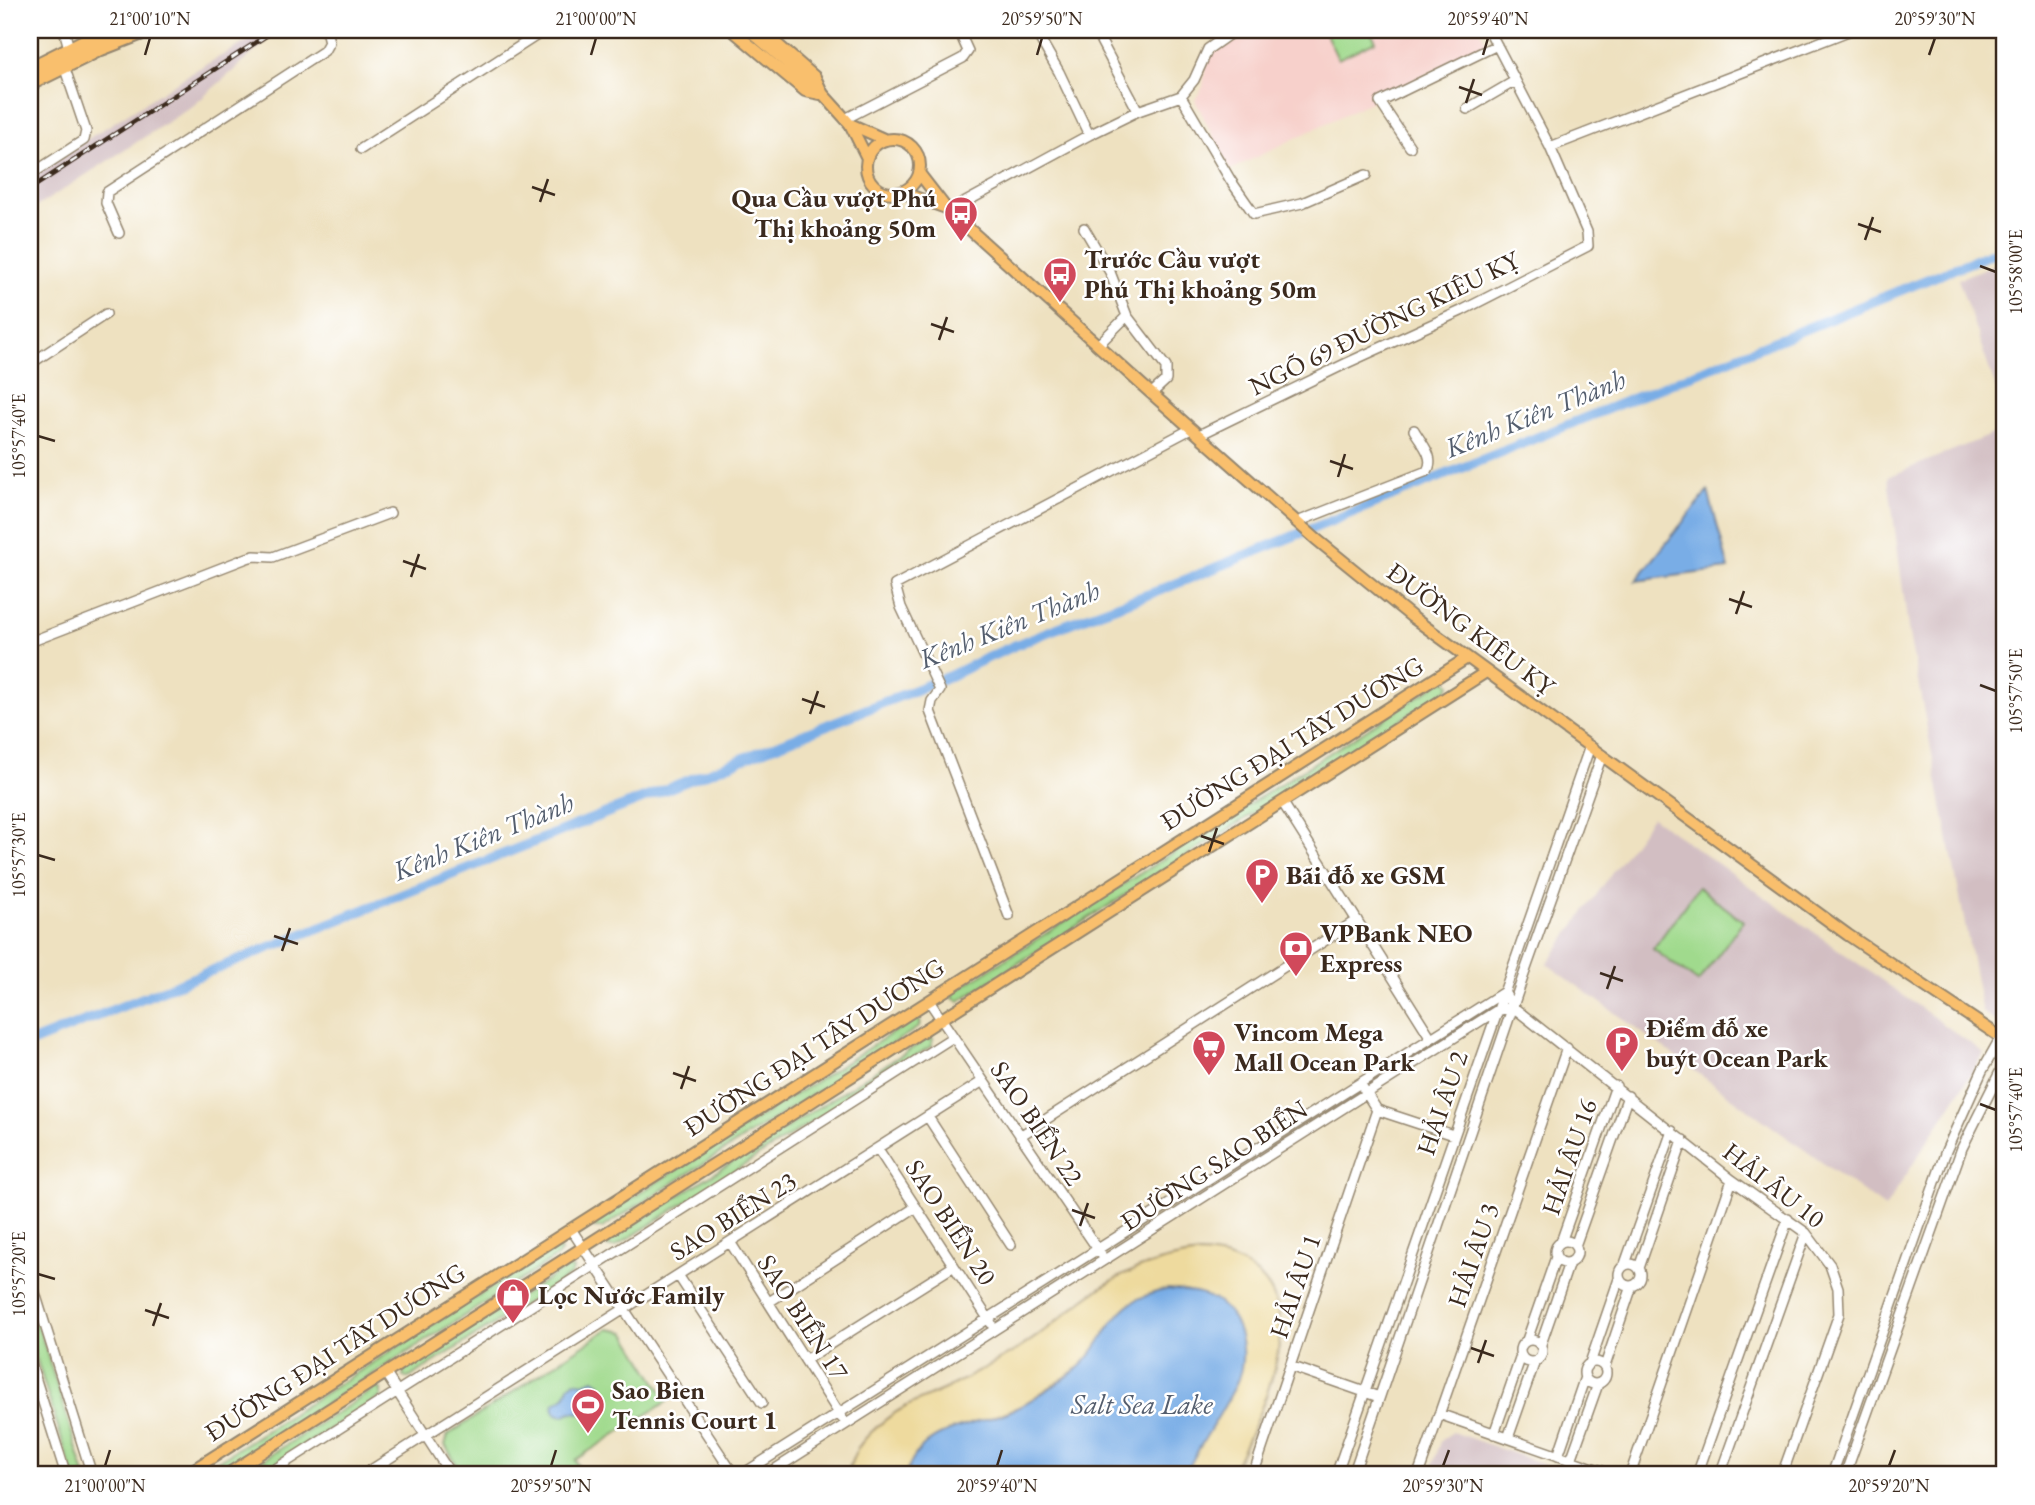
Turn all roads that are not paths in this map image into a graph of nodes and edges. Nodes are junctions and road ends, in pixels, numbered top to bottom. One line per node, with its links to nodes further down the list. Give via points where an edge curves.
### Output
1 (64, 30): 16 (street)
2 (108, 30): 16 (highway)
3 (147, 30): 17 (highway)
4 (326, 30): 38 (street, via 330,42 324,51 107,192 106,203)
5 (545, 30): 30 (street)
6 (732, 30): 21 (main road, via 804,90)
7 (749, 30): 21 (main road)
8 (761, 30): 21 (main road, via 815,77)
9 (1035, 30): 26 (street)
10 (1095, 30): 24 (street)
11 (1235, 30): 22 (street, via 1208,49)
12 (1489, 30): 15 (street)
13 (1851, 30): 29 (street)
14 (963, 40): 25 (street, via 968,51 963,58)
15 (1497, 45): 19 (street); 28 (street, via 1380,102)
16 (69, 48): 18 (highway)
17 (64, 66): 20 (highway); 33 (street, via 86,136)
18 (30, 69)
19 (1515, 81): 23 (street); 29 (street)
20 (30, 83)
21 (823, 94): 25 (main road)
22 (1181, 96): 24 (street); 34 (street, via 1254,214 1302,203)
23 (1467, 109)
24 (1138, 111): 26 (street)
25 (848, 121): 27 (main road); 31 (main road)
26 (1089, 135): 36 (street)
27 (886, 140): 31 (main road); 32 (main road, via 909,144 918,157)
28 (1410, 147)
29 (1550, 147): 45 (street, NGÕ 69 ĐƯỜNG KIÊU KỴ, via 1587,232 1587,248)
30 (361, 149)
31 (867, 158): 35 (main road, via 865,168 874,186)
32 (919, 173): 35 (main road); 36 (main road)
33 (30, 175)
34 (1366, 175)
35 (901, 192): 36 (main road)
36 (948, 210): 41 (main road, ĐƯỜNG KIÊU KỴ)
37 (1084, 228): 40 (street, via 1110,272)
38 (118, 233)
39 (106, 314): 42 (street)
40 (1127, 316): 41 (street); 43 (street, via 1166,367 1166,380)
41 (1098, 345): 43 (main road, ĐƯỜNG KIÊU KỴ)
42 (30, 363)
43 (1151, 394): 45 (main road, ĐƯỜNG KIÊU KỴ)
44 (1414, 430): 47 (street, via 1430,458 1427,471)
45 (1195, 432): 47 (main road, ĐƯỜNG KIÊU KỴ); 54 (street, NGÕ 69 ĐƯỜNG KIÊU KỴ, via 895,587 938,685 929,711)
46 (390, 513): 48 (street, via 273,558 247,558)
47 (1299, 524): 49 (main road, ĐƯỜNG KIÊU KỴ)
48 (30, 642)
49 (1467, 658): 50 (main road, ĐƯỜNG KIÊU KỴ); 57 (main road, ĐƯỜNG ĐẠI TÂY DƯƠNG)
50 (1486, 672): 51 (main road, ĐƯỜNG KIÊU KỴ); 53 (main road, ĐƯỜNG ĐẠI TÂY DƯƠNG)
51 (1590, 746): 52 (main road, ĐƯỜNG KIÊU KỴ); 56 (street, HẢI ÂU 2)
52 (1602, 755): 58 (street, HẢI ÂU 2); 63 (main road, ĐƯỜNG KIÊU KỴ, via 1848,935)
53 (1283, 803): 55 (street); 60 (main road, ĐƯỜNG ĐẠI TÂY DƯƠNG)
54 (1009, 916)
55 (1357, 920): 62 (street); 75 (street)
56 (1504, 992): 58 (street); 59 (street, HẢI ÂU 2); 62 (street, ĐƯỜNG SAO BIỂN)
57 (929, 1001): 60 (street, SAO BIỂN 22); 81 (main road, ĐƯỜNG ĐẠI TÂY DƯƠNG)
58 (1513, 1007): 59 (street, ĐƯỜNG SAO BIỂN); 64 (street, HẢI ÂU 10); 118 (street, HẢI ÂU 2)
59 (1496, 1011): 69 (street, ĐƯỜNG SAO BIỂN); 74 (street, HẢI ÂU 2)
60 (942, 1020): 61 (street, SAO BIỂN 22); 87 (main road, ĐƯỜNG ĐẠI TÂY DƯƠNG)
61 (953, 1037): 66 (street, SAO BIỂN 22); 93 (street)
62 (1431, 1038): 67 (street, ĐƯỜNG SAO BIỂN)
63 (2003, 1039): 148 (street, via 1982,1071 1946,1151)
64 (1567, 1048): 68 (street, HẢI ÂU 10); 121 (street, HẢI ÂU 3)
65 (2005, 1062): 149 (street, via 1962,1148)
66 (984, 1082): 72 (street, SAO BIỂN 23); 75 (street, SAO BIỂN 22)
67 (1360, 1083): 69 (street); 88 (street, ĐƯỜNG SAO BIỂN)
68 (1616, 1086): 70 (street, HẢI ÂU 10); 84 (street, HẢI ÂU 16)
69 (1366, 1093): 71 (street); 90 (street, ĐƯỜNG SAO BIỂN)
70 (1628, 1096): 73 (street, HẢI ÂU 10); 86 (street, HẢI ÂU 16)
71 (1377, 1110): 74 (street); 112 (street, HẢI ÂU 1)
72 (928, 1117): 77 (street, SAO BIỂN 23); 85 (street)
73 (1672, 1131): 76 (street, HẢI ÂU 10); 92 (street)
74 (1453, 1135): 117 (street, HẢI ÂU 2)
75 (1020, 1136): 88 (street, SAO BIỂN 22)
76 (1683, 1140): 78 (street, HẢI ÂU 10); 95 (street)
77 (878, 1149): 79 (street, SAO BIỂN 20); 83 (street, SAO BIỂN 23)
78 (1732, 1180): 80 (street, HẢI ÂU 10); 144 (street)
79 (916, 1207): 94 (street, SAO BIỂN 20); 100 (street)
80 (1788, 1219): 82 (street, HẢI ÂU 10); 145 (street)
81 (571, 1229): 87 (street); 131 (main road, ĐƯỜNG ĐẠI TÂY DƯƠNG)
82 (1805, 1233): 146 (street); 147 (street, HẢI ÂU 10, via 1830,1265 1838,1288 1839,1314)
83 (730, 1242): 96 (street, SAO BIỂN 23); 100 (street, SAO BIỂN 17)
84 (1561, 1242): 86 (street, HẢI ÂU 16); 89 (street, HẢI ÂU 16, via 1555,1248)
85 (1011, 1245)
86 (1575, 1246): 91 (street, HẢI ÂU 16, via 1577,1256)
87 (584, 1247): 93 (street); 113 (main road, ĐƯỜNG ĐẠI TÂY DƯƠNG)
88 (1097, 1250): 90 (street, SAO BIỂN 22); 102 (street, ĐƯỜNG SAO BIỂN)
89 (1556, 1257): 91 (street, HẢI ÂU 16); 104 (street, HẢI ÂU 16)
90 (1104, 1260): 103 (street, ĐƯỜNG SAO BIỂN)
91 (1569, 1263): 105 (street, HẢI ÂU 16)
92 (1625, 1264): 95 (street); 98 (street)
93 (596, 1265): 101 (street); 116 (street)
94 (954, 1266): 102 (street, SAO BIỂN 20); 107 (street)
95 (1639, 1268): 99 (street, via 1640,1278)
96 (678, 1275): 101 (street, SAO BIỂN 23); 119 (street)
97 (30, 1277): 130 (street)
98 (1619, 1279): 99 (street); 110 (street)
99 (1632, 1286): 111 (street)
100 (769, 1302): 107 (street, SAO BIỂN 17)
101 (624, 1310): 124 (street, SAO BIỂN 23); 136 (street)
102 (988, 1319): 103 (street, SAO BIỂN 20); 120 (street, ĐƯỜNG SAO BIỂN)
103 (995, 1329): 122 (street, ĐƯỜNG SAO BIỂN)
104 (1527, 1340): 105 (street); 106 (street, HẢI ÂU 16, via 1520,1347)
105 (1541, 1344): 109 (street, HẢI ÂU 16, via 1542,1354)
106 (1521, 1356): 109 (street); 123 (street, HẢI ÂU 16)
107 (805, 1360): 120 (street, SAO BIỂN 17)
108 (30, 1361): 129 (street)
109 (1535, 1361): 125 (street, HẢI ÂU 16)
110 (1590, 1363): 111 (street); 114 (street)
111 (1605, 1366): 115 (street, via 1606,1377)
112 (1290, 1367): 117 (street); 139 (street, HẢI ÂU 1)
113 (386, 1374): 116 (street); 132 (main road, ĐƯỜNG ĐẠI TÂY DƯƠNG)
114 (1585, 1377): 115 (street); 126 (street)
115 (1598, 1384): 127 (street)
116 (397, 1392): 124 (street); 133 (street)
117 (1364, 1392): 118 (street); 140 (street, HẢI ÂU 2)
118 (1379, 1397): 141 (street, HẢI ÂU 2)
119 (762, 1403)
120 (840, 1413): 122 (street, SAO BIỂN 17); 137 (street, ĐƯỜNG SAO BIỂN)
121 (1439, 1414): 123 (street); 142 (street, HẢI ÂU 3)
122 (846, 1424): 138 (street, ĐƯỜNG SAO BIỂN)
123 (1494, 1434): 125 (street)
124 (426, 1436): 128 (street, SAO BIỂN 23); 135 (street)
125 (1508, 1438): 126 (street)
126 (1558, 1456): 127 (street)
127 (1571, 1460): 143 (street)
128 (380, 1471): 134 (street, SAO BIỂN 23)
129 (66, 1475)
130 (92, 1475)
131 (185, 1475)
132 (226, 1475)
133 (266, 1475)
134 (363, 1475)
135 (451, 1475)
136 (734, 1475)
137 (741, 1475)
138 (766, 1475)
139 (1253, 1475)
140 (1336, 1475)
141 (1353, 1475)
142 (1418, 1475)
143 (1614, 1475)
144 (1630, 1475)
145 (1697, 1475)
146 (1720, 1475)
147 (1782, 1475)
148 (1832, 1475)
149 (1845, 1475)

